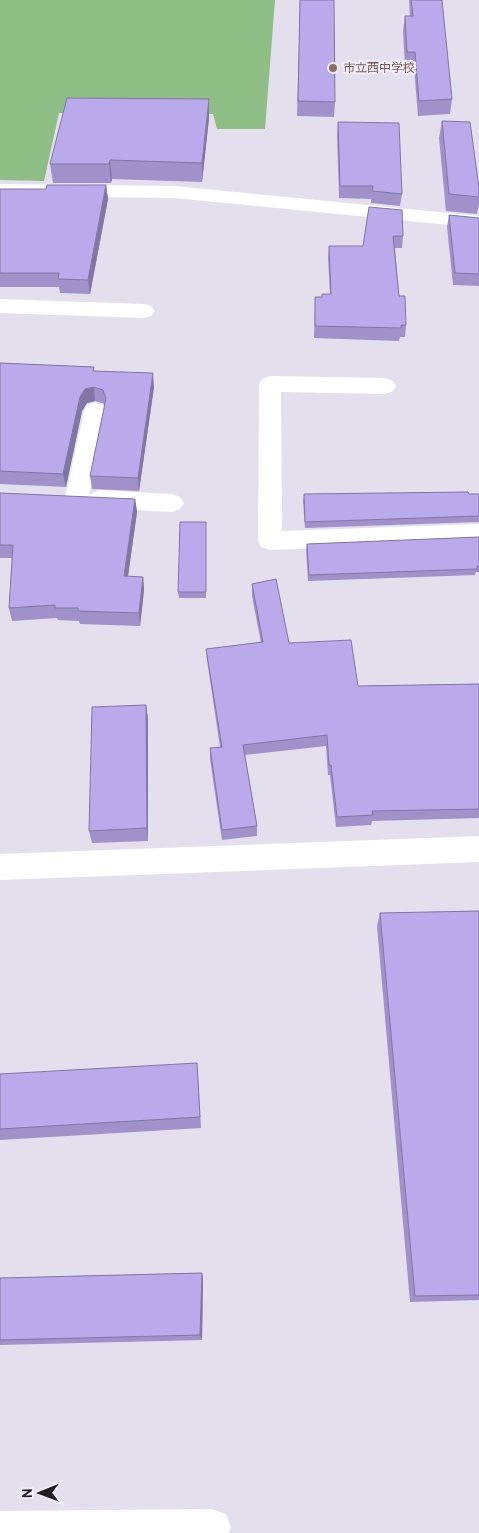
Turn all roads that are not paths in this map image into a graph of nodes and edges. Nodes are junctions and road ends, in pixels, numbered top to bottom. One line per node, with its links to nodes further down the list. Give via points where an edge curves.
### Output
1 (0, 190): 2 (street, via 174,192)
2 (479, 222)
3 (0, 306): 4 (street)
4 (144, 311)
5 (385, 386): 8 (street, via 270,384 270,541)
6 (95, 411): 7 (street, via 67,498)
7 (172, 503)
8 (479, 533)
9 (479, 849): 10 (street)
10 (0, 867)
11 (212, 1528): 12 (street)
12 (0, 1530)

